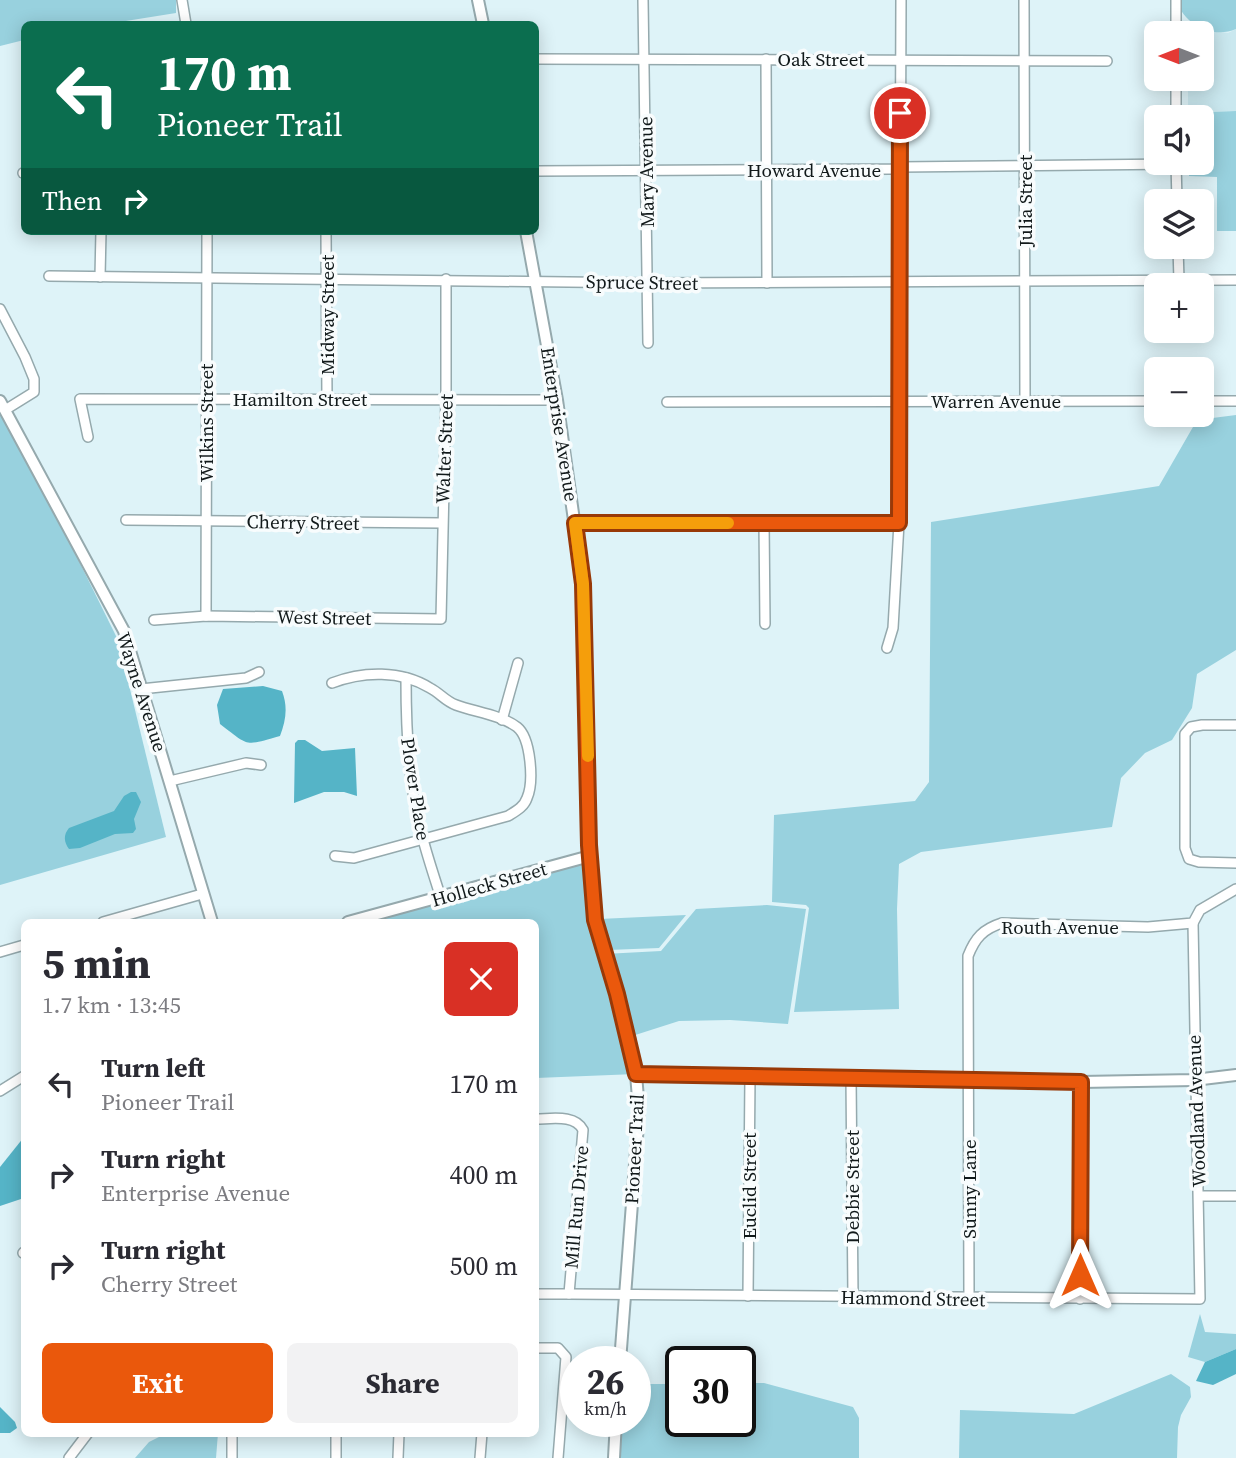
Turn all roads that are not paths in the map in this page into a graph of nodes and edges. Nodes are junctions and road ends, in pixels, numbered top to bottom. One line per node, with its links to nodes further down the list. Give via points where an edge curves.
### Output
1 (182, 0): 7 (street)
2 (478, 0): 8 (street)
3 (643, 0): 11 (street, Mary Avenue)
4 (901, 0): 13 (street)
5 (1024, 0): 14 (street, Julia Street)
6 (1177, 0): 9 (street)
7 (185, 21)
8 (482, 21)
9 (1176, 21)
10 (539, 59): 11 (street, Oak Street)
11 (644, 59): 12 (street, Oak Street); 19 (street, Mary Avenue)
12 (766, 59): 13 (street, Oak Street); 20 (street)
13 (900, 60): 14 (street, Oak Street); 18 (street)
14 (1024, 61): 15 (street, Oak Street); 17 (street, Julia Street)
15 (1107, 61)
16 (1144, 163): 17 (street, Howard Avenue)
17 (1025, 164): 18 (street, Howard Avenue); 31 (street, Julia Street)
18 (900, 167): 20 (street, Howard Avenue); 38 (street)
19 (645, 170): 20 (street, Howard Avenue); 21 (street, Howard Avenue); 36 (street, Mary Avenue)
20 (766, 170): 37 (street)
21 (539, 171)
22 (101, 235): 27 (street)
23 (207, 235): 28 (street, Wilkins Street)
24 (326, 235): 29 (street, Midway Street)
25 (527, 235): 35 (street, Enterprise Avenue)
26 (49, 276): 27 (street, Spruce Street)
27 (100, 277): 28 (street, Spruce Street)
28 (207, 279): 29 (street, Spruce Street); 41 (street, Wilkins Street)
29 (326, 279): 30 (street, Spruce Street); 43 (street, Midway Street)
30 (446, 279): 35 (street, Spruce Street); 42 (street, Walter Street)
31 (1025, 280): 32 (street, Spruce Street); 38 (street, Spruce Street); 50 (street, Julia Street)
32 (1144, 280)
33 (1214, 280): 34 (street, Spruce Street)
34 (1236, 280)
35 (537, 281): 36 (street, Spruce Street); 44 (street, Enterprise Avenue)
36 (648, 283): 37 (street, Spruce Street); 40 (street, Mary Avenue)
37 (767, 283): 38 (street, Spruce Street)
38 (900, 283): 45 (street)
39 (0, 309): 51 (street, via 34,379 34,392)
40 (648, 343)
41 (206, 399): 43 (street, Hamilton Street); 52 (street, Hamilton Street, via 80,400); 54 (street, Wilkins Street)
42 (446, 399): 43 (street, Hamilton Street); 44 (street, Hamilton Street); 56 (street, Walter Street)
43 (327, 400)
44 (557, 400): 57 (street, Enterprise Avenue)
45 (900, 400): 49 (street, Warren Avenue); 50 (street, Warren Avenue); 58 (street)
46 (1144, 401): 50 (street, Warren Avenue)
47 (1214, 401): 48 (street)
48 (1236, 401)
49 (667, 402)
50 (1025, 402)
51 (3, 406): 68 (street, Wayne Avenue, via 124,631)
52 (88, 437)
53 (126, 520): 54 (street, Cherry Street)
54 (206, 521): 56 (street, Cherry Street); 59 (street, Wilkins Street)
55 (764, 522): 57 (street); 58 (street); 62 (street)
56 (442, 523): 60 (street, Walter Street)
57 (575, 523): 75 (street, Enterprise Avenue, via 583,584)
58 (899, 523): 63 (street, via 893,628)
59 (206, 616): 60 (street, West Street); 61 (street, West Street)
60 (441, 619)
61 (154, 620)
62 (765, 624)
63 (887, 648)
64 (518, 663): 69 (street)
65 (259, 672): 68 (street, via 246,678)
66 (406, 678): 67 (street, via 351,676); 69 (street, via 448,702); 73 (street, Plover Place, via 413,794)
67 (332, 683)
68 (141, 689): 72 (street, Wayne Avenue)
69 (502, 720): 73 (street, via 517,727 528,748 530,788 524,803 508,816)
70 (1236, 725): 76 (street, via 1202,725 1185,734 1185,848 1189,859)
71 (261, 765): 72 (street, via 246,763)
72 (170, 781): 78 (street, Wayne Avenue)
73 (424, 840): 74 (street, via 354,858); 79 (street, Plover Place)
74 (335, 856)
75 (590, 856): 79 (street, Holleck Street); 86 (street, Enterprise Avenue, via 595,920)
76 (1236, 863)
77 (1236, 889): 83 (street, via 1200,910)
78 (202, 894): 80 (street); 81 (street, Wayne Avenue)
79 (441, 898): 82 (street, Holleck Street)
80 (114, 919)
81 (211, 919)
82 (360, 919)
83 (1193, 923): 91 (street, Routh Avenue, via 1148,928 1006,923 978,936 968,956); 92 (street, Woodland Avenue)
84 (21, 946): 85 (street)
85 (0, 952)
86 (636, 1074): 88 (street, Pioneer Trail); 100 (street, Pioneer Trail, via 639,1111)
87 (1236, 1075): 92 (street, Pioneer Trail)
88 (750, 1076): 89 (street, Pioneer Trail); 101 (street, Euclid Street)
89 (851, 1077): 91 (street, Pioneer Trail); 102 (street, Debbie Street)
90 (21, 1078): 94 (street)
91 (969, 1080): 93 (street, Pioneer Trail); 103 (street, Sunny Lane)
92 (1194, 1080): 93 (street, Pioneer Trail); 96 (street, Woodland Avenue)
93 (1081, 1082): 105 (street)
94 (0, 1091)
95 (539, 1119): 99 (street, Mill Run Drive, via 573,1119 583,1130)
96 (1199, 1196): 97 (street); 104 (street, Woodland Avenue)
97 (1236, 1196)
98 (539, 1294): 99 (street, Mill Run Drive)
99 (569, 1294): 100 (street, Mill Run Drive)
100 (625, 1295): 101 (street, Hammond Street); 106 (street, Pioneer Trail)
101 (748, 1296): 102 (street, Hammond Street)
102 (853, 1297): 103 (street, Hammond Street)
103 (969, 1298): 105 (street, Hammond Street)
104 (1200, 1298): 105 (street, Hammond Street)
105 (1080, 1299)
106 (621, 1346)
107 (539, 1348): 119 (street, via 558,1348 566,1357)
108 (85, 1437): 114 (street)
109 (232, 1437): 115 (street)
110 (336, 1437): 116 (street)
111 (399, 1437): 117 (street)
112 (482, 1437): 118 (street)
113 (615, 1437): 120 (street)
114 (69, 1458)
115 (232, 1458)
116 (336, 1458)
117 (398, 1458)
118 (480, 1458)
119 (558, 1458)
120 (614, 1458)

